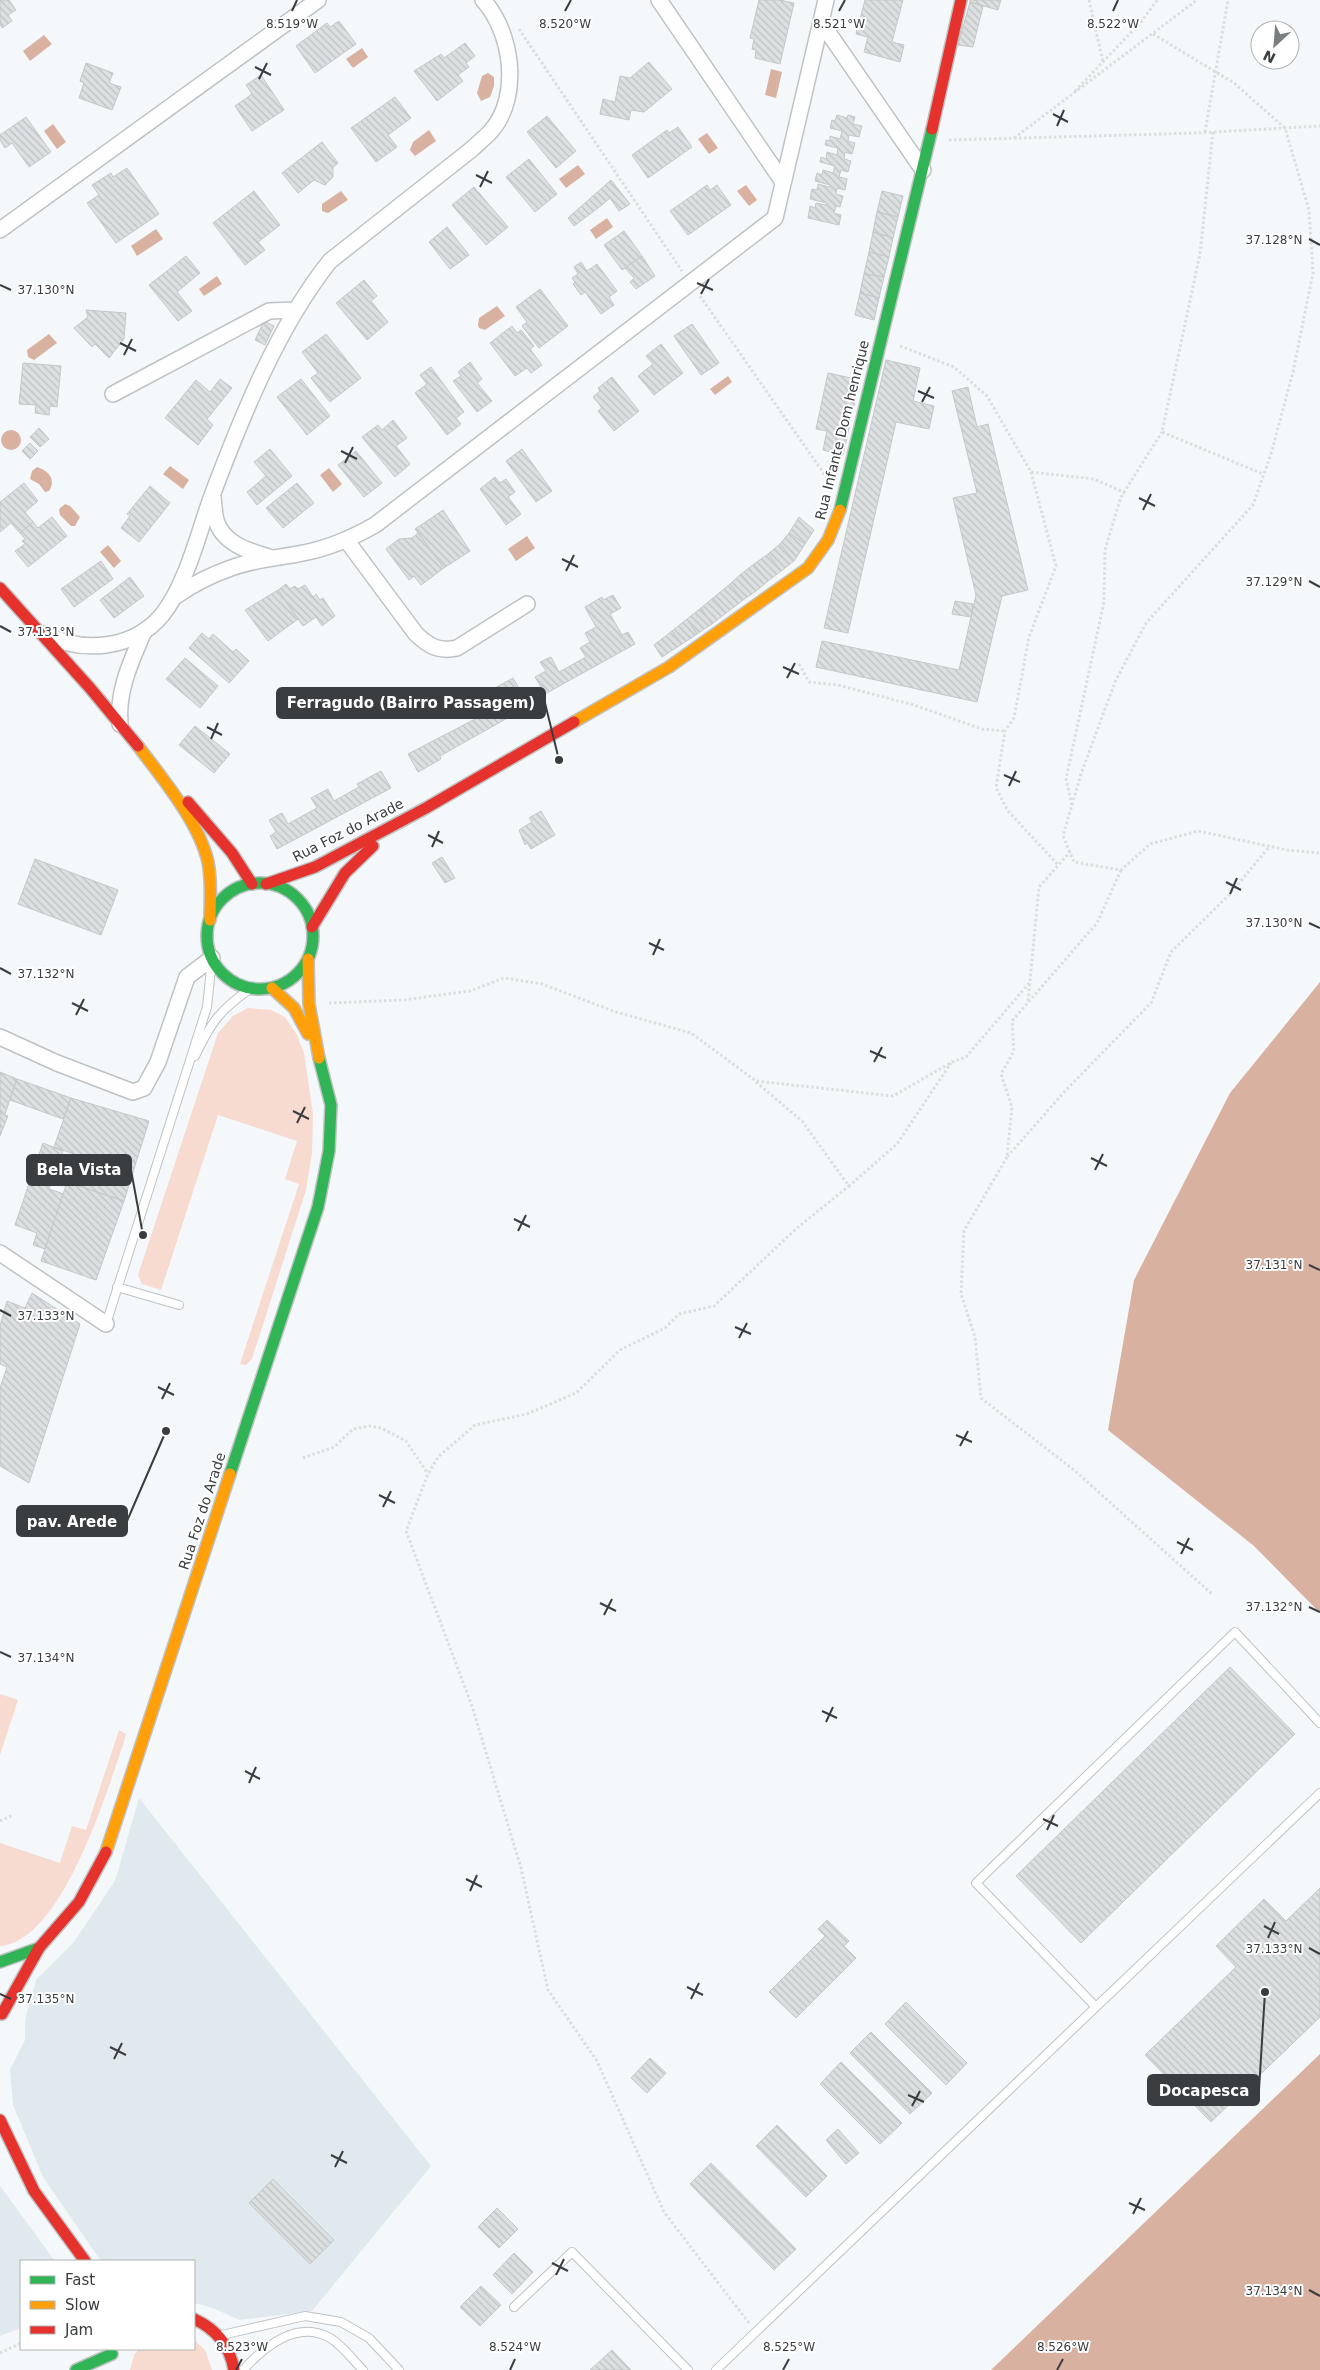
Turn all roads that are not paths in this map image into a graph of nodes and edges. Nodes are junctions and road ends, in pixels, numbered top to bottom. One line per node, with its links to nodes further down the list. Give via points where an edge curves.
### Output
1 (318, 0): 9 (street)
2 (484, 0): 10 (street, via 494,11 507,42 510,74 505,104 493,129 330,261)
3 (659, 0): 8 (street)
4 (826, 0): 6 (street)
5 (961, 0): 7 (street, Rua Infante Dom henrique)
6 (821, 22): 7 (street); 8 (street)
7 (923, 170): 22 (street, Rua Infante Dom henrique, via 842,499 828,540 808,568 669,667)
8 (783, 182): 13 (street, via 776,218 375,525)
9 (0, 230)
10 (296, 310): 11 (street, via 269,311); 12 (street, via 250,400)
11 (113, 394)
12 (213, 493): 14 (street, via 216,522 228,540); 16 (street)
13 (347, 541): 14 (street, via 302,554); 17 (street, via 416,634 429,646 445,650 456,648)
14 (269, 558): 16 (street, via 232,567)
15 (0, 588): 18 (street)
16 (176, 596): 19 (street)
17 (527, 604)
18 (36, 629): 19 (street, via 75,645 118,643); 20 (street)
19 (144, 631): 20 (street, via 121,688)
20 (120, 725): 21 (street)
21 (156, 769): 23 (street, via 232,853); 25 (street, via 186,815 207,859)
22 (426, 808): 24 (street, Rua Foz do Arade, via 314,867); 26 (street, Rua Foz do Arade, via 358,857 332,890)
23 (252, 884): 24 (street, Rua Foz do Arade); 25 (street, Rua Foz do Arade, via 224,897)
24 (266, 884): 26 (street, Rua Foz do Arade, via 282,888 296,898)
25 (210, 920): 27 (street, Rua Foz do Arade, via 208,943)
26 (312, 927): 28 (street, Rua Foz do Arade)
27 (212, 958): 29 (street, via 230,980); 31 (street, via 187,977 158,1062 144,1088 133,1092 57,1064); 33 (lane, via 207,1006)
28 (308, 959): 30 (street, via 293,977); 32 (street, Rua Foz do Arade, via 309,1004)
29 (251, 988): 30 (street); 33 (lane, via 215,1018)
30 (272, 988): 32 (street, Rua Foz do Arade, via 294,1008)
31 (0, 1037)
32 (320, 1063): 40 (street, Rua Foz do Arade, via 331,1105 329,1151 318,1207 103,1860 79,1902)
33 (186, 1073): 35 (lane)
34 (0, 1253): 37 (street)
35 (117, 1287): 36 (lane); 37 (lane)
36 (179, 1305)
37 (106, 1324)
38 (1320, 1723): 43 (lane, via 1235,1632 976,1883)
39 (1320, 1793): 43 (lane)
40 (39, 1948): 41 (street, Rua Foz do Arade); 44 (street, Rua Foz do Arade)
41 (0, 1962)
42 (0, 2000): 44 (street)
43 (1095, 2006): 59 (lane)
44 (2, 2014): 45 (street)
45 (0, 2026)
46 (0, 2120): 47 (street, via 34,2191)
47 (84, 2260)
48 (514, 2307): 58 (lane, via 572,2252)
49 (195, 2319): 50 (street)
50 (219, 2336): 54 (street, via 228,2349); 57 (lane, via 305,2316 341,2322 369,2338)
51 (114, 2351): 52 (street); 53 (street)
52 (76, 2370)
53 (108, 2370)
54 (234, 2370)
55 (243, 2370): 56 (lane, via 281,2337 308,2331 330,2338)
56 (363, 2370)
57 (399, 2370)
58 (688, 2370)
59 (716, 2370)

